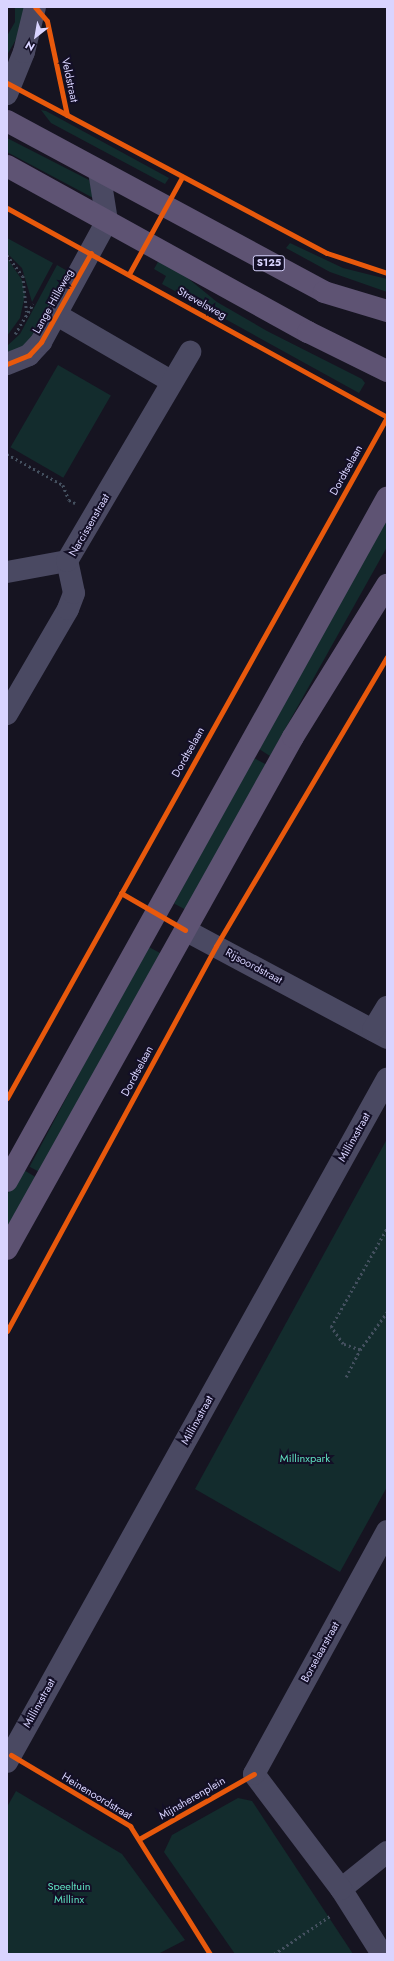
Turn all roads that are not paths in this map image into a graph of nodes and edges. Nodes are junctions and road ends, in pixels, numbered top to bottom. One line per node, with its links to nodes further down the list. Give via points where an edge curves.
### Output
1 (35, 7): 2 (street, via 24,52)
2 (7, 94)
3 (7, 121): 5 (main road, S125)
4 (7, 166): 6 (main road)
5 (99, 170): 6 (street); 7 (main road, S125, via 324,292)
6 (107, 221): 8 (street, Lange Hilleweg); 11 (main road, via 308,332)
7 (387, 311)
8 (58, 315): 10 (street, Lange Hilleweg, via 42,342 28,355); 12 (street)
9 (190, 352): 12 (street, Narcissenstraat)
10 (7, 364)
11 (387, 371)
12 (171, 381): 14 (street, Narcissenstraat)
13 (387, 498): 22 (main road)
14 (67, 561): 15 (street); 17 (street, Narcissenstraat, via 74,593 68,609)
15 (7, 572)
16 (387, 585): 18 (main road, via 293,737)
17 (7, 714)
18 (185, 930): 20 (street, Rijsoordstraat); 23 (main road)
19 (387, 1007): 20 (street)
20 (380, 1034)
21 (387, 1079): 25 (street, Millinxstraat)
22 (7, 1181)
23 (7, 1249)
24 (387, 1531): 27 (street, Borselaarstraat, via 254,1774)
25 (8, 1757)
26 (387, 1852): 27 (street)
27 (345, 1895): 28 (street)
28 (382, 1954)

